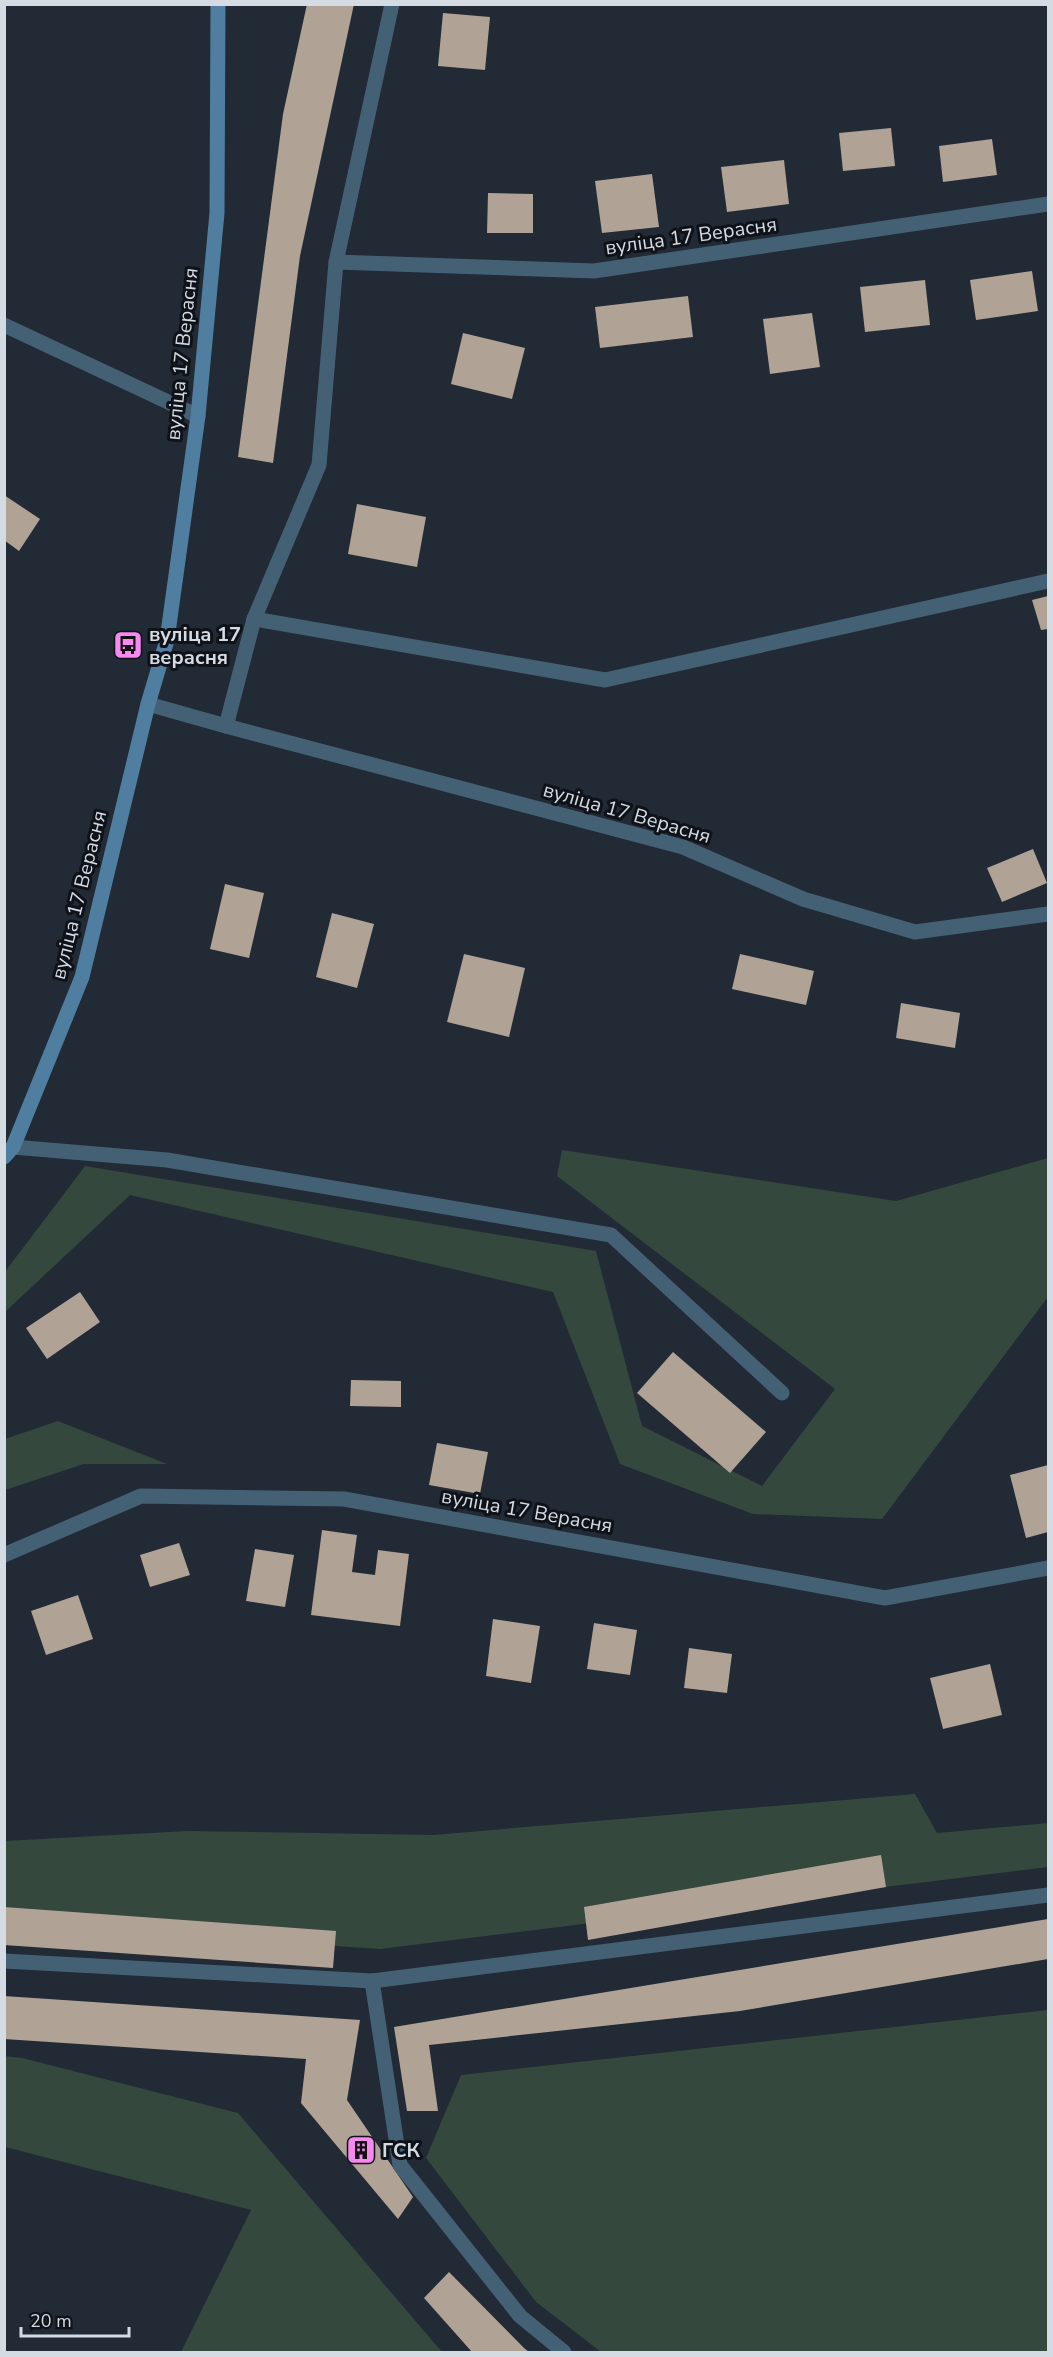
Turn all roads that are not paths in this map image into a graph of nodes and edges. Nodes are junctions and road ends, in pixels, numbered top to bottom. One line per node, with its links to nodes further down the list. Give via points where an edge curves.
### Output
1 (218, 4): 6 (street, вуліца 17 Верасня, via 217,213)
2 (392, 4): 4 (street)
3 (1048, 204): 4 (street, вуліца 17 Верасня, via 594,271)
4 (336, 262): 8 (street, via 319,465)
5 (4, 324): 6 (street)
6 (198, 416): 9 (street, вуліца 17 Верасня, via 167,640)
7 (1048, 580): 8 (street, via 605,680)
8 (254, 619): 10 (street)
9 (148, 704): 10 (street, вуліца 17 Верасня); 12 (street, вуліца 17 Верасня, via 82,977)
10 (226, 726): 11 (street, вуліца 17 Верасня, via 683,847 803,899 915,932)
11 (1048, 914)
12 (9, 1152): 13 (street, via 167,1160 611,1235)
13 (782, 1393)
14 (4, 1556): 15 (street, вуліца 17 Верасня, via 141,1496 344,1499 885,1598)
15 (1048, 1568)
16 (1048, 1895): 18 (street)
17 (4, 1961): 18 (street)
18 (372, 1981): 19 (street, via 400,2165 520,2316)
19 (564, 2352)

